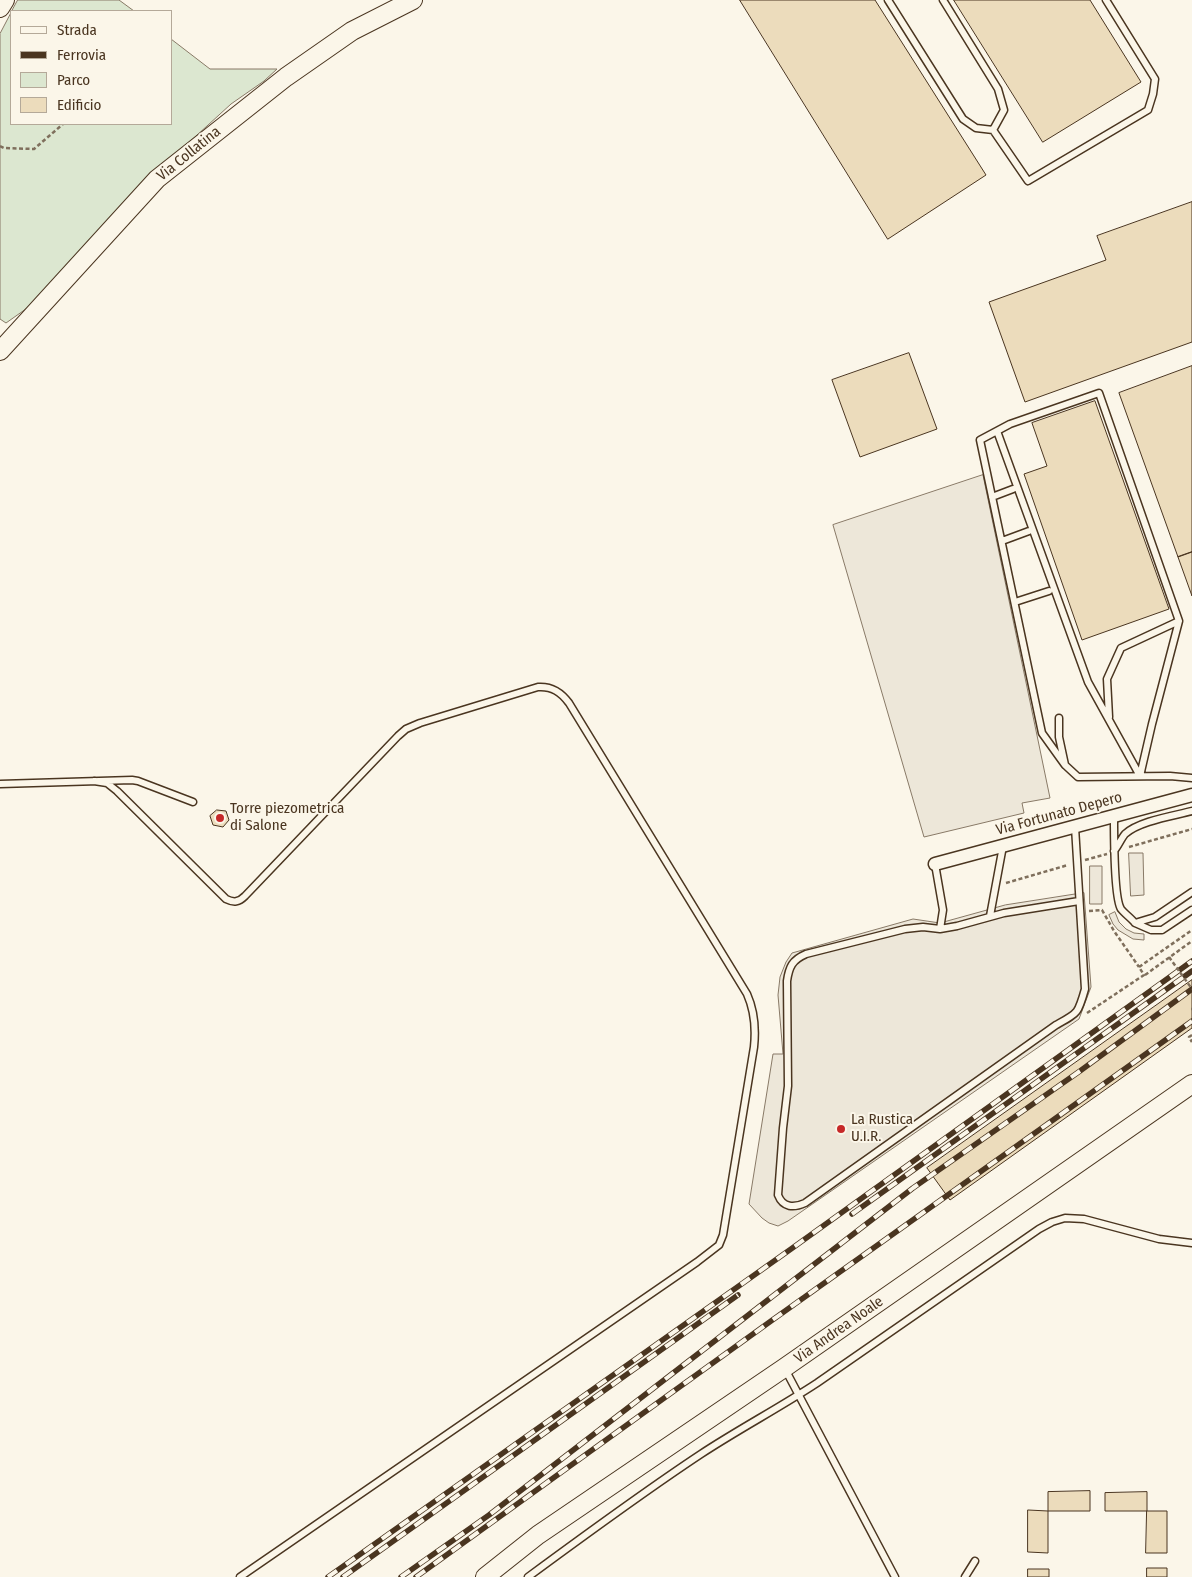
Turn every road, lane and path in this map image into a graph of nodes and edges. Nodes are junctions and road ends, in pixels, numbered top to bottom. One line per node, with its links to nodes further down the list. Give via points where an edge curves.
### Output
1 (5, 0): 6 (street)
2 (888, 0): 8 (lane, via 963,119 976,128)
3 (943, 0): 8 (lane, via 998,89 1004,110)
4 (1106, 0): 8 (lane, via 1155,80 1148,110 1028,181)
5 (410, 1): 10 (street, Via Collatina, via 352,31 286,76 157,179)
6 (0, 8)
7 (62, 125): 9 (path, via 34,149)
8 (993, 130)
9 (0, 146)
10 (1, 346)
11 (997, 431): 13 (lane, via 980,440); 18 (lane, via 1099,393); 20 (lane, via 1088,682)
12 (1013, 490): 13 (lane)
13 (992, 497): 15 (lane)
14 (1028, 531): 15 (lane)
15 (1002, 541): 17 (lane)
16 (1049, 591): 17 (lane)
17 (1015, 602): 21 (lane, via 1042,733)
18 (1179, 621): 20 (lane, via 1121,648 1107,679); 22 (lane)
19 (1059, 718): 21 (lane)
20 (1109, 720): 22 (lane)
21 (1065, 765): 22 (lane, via 1078,777)
22 (1140, 776): 23 (lane)
23 (1192, 778)
24 (94, 781): 25 (lane); 27 (lane, via 138,781); 58 (lane, via 107,783 117,791 226,899 234,902 245,896 406,729 538,687 552,688 569,702 742,986 756,1023 725,1225 719,1244)
25 (0, 784)
26 (1192, 795): 29 (street, Via Fortunato Depero)
27 (193, 802)
28 (1192, 812): 33 (lane, via 1134,828)
29 (1114, 816): 30 (street, Via Fortunato Depero); 33 (lane)
30 (1075, 827): 32 (street, Via Fortunato Depero); 34 (lane)
31 (1192, 829): 33 (path)
32 (1003, 846): 35 (street, Via Fortunato Depero); 36 (lane)
33 (1114, 851): 34 (path); 42 (lane, via 1121,908)
34 (1078, 863): 36 (path); 38 (lane)
35 (935, 864): 43 (lane, via 943,910)
36 (996, 886): 41 (lane)
37 (1192, 892): 42 (lane, via 1155,917)
38 (1079, 901): 40 (lane); 41 (lane)
39 (1192, 910): 42 (lane, via 1162,930 1152,930)
40 (1079, 913): 47 (path, via 1102,910); 50 (lane, via 1084,989)
41 (990, 916): 43 (lane)
42 (1135, 922)
43 (940, 929): 50 (lane, via 905,929 806,954 791,964 787,982 788,1086 778,1195 784,1204 805,1203 1056,1025)
44 (1192, 930): 47 (path)
45 (1192, 941): 46 (path)
46 (1169, 957): 48 (path); 49 (path, bridge)
47 (1139, 967): 48 (path)
48 (1144, 976): 50 (path, via 1078,1019)
49 (1192, 989)
50 (1075, 1015)
51 (1192, 1035): 52 (path, via 1188,1037)
52 (1192, 1042)
53 (1192, 1084): 55 (street, Via Andrea Noale)
54 (1192, 1243): 56 (lane, via 1158,1239 1084,1219 1065,1218 1052,1222)
55 (784, 1368): 56 (lane); 59 (street, Via Andrea Noale, via 538,1535)
56 (799, 1395): 60 (lane, via 702,1453); 61 (lane)
57 (975, 1560): 62 (lane)
58 (240, 1577)
59 (485, 1577)
60 (528, 1577)
61 (895, 1577)
62 (965, 1577)

